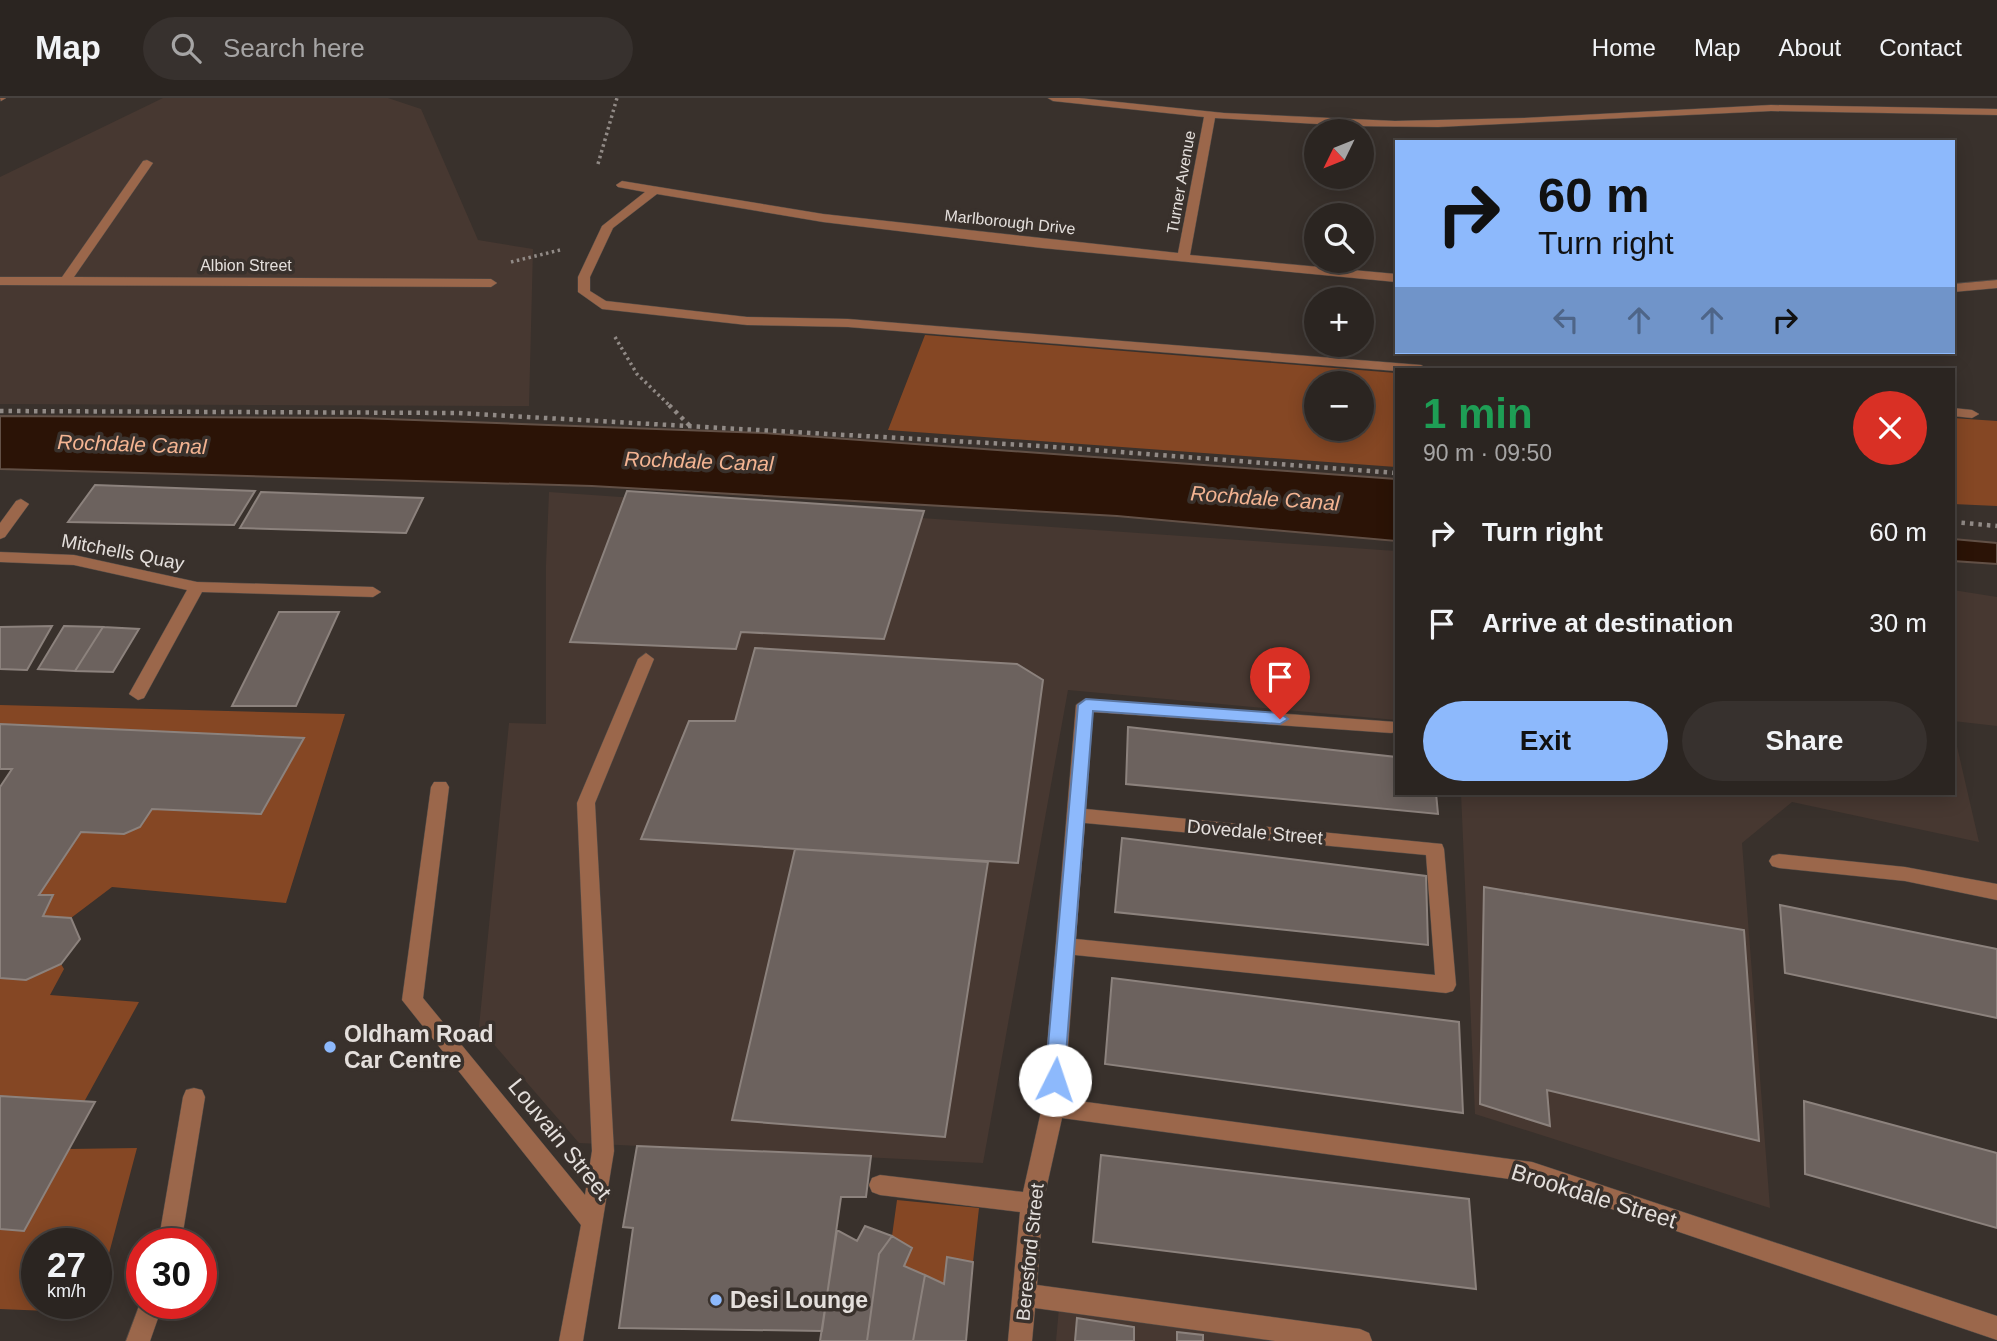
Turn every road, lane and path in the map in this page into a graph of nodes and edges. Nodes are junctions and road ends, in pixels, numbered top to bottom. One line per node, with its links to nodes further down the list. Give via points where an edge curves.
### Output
1 (617, 98): 6 (path, via 595,173)
2 (1053, 98): 4 (street)
3 (1997, 112): 4 (street, via 1871,107 1739,109 1555,121 1394,124)
4 (1210, 114): 9 (street, Turner Avenue)
5 (148, 163): 13 (street)
6 (622, 185): 7 (street, Marlborough Drive)
7 (653, 192): 8 (street); 9 (street, Marlborough Drive, via 851,222)
8 (604, 234): 10 (path); 17 (street, via 584,277 584,292)
9 (1184, 256): 11 (street, Marlborough Drive)
10 (503, 264)
11 (1395, 278)
12 (0, 281): 13 (street, Albion Street)
13 (65, 282): 14 (street, Albion Street)
14 (491, 283)
15 (1997, 284): 16 (street)
16 (1955, 288)
17 (603, 305): 18 (street, via 747,321 848,323); 22 (path, via 602,316 637,374)
18 (1409, 368)
19 (0, 411): 22 (path, via 457,413)
20 (1955, 412): 21 (street)
21 (1972, 414)
22 (690, 426): 23 (path)
23 (1395, 473)
24 (21, 503): 27 (street)
25 (1955, 522): 26 (path)
26 (1997, 526)
27 (0, 534)
28 (0, 557): 29 (street, Mitchells Quay, via 74,560)
29 (197, 587): 30 (street, Mitchells Quay); 32 (street, Mitchells Quay)
30 (373, 592)
31 (646, 659): 43 (street, via 586,803 603,1151)
32 (138, 694)
33 (1391, 727): 35 (street, Beresford Street, via 1086,705)
34 (440, 787): 43 (street, Louvain Street, via 412,1000)
35 (1076, 815): 38 (street, Beresford Street); 38 (street, Dovedale Street, via 1435,849 1446,985)
36 (1779, 862): 37 (street, via 1905,874)
37 (1997, 892)
38 (1065, 946): 40 (street, Beresford Street)
39 (194, 1097): 44 (street)
40 (1053, 1107): 42 (street, Beresford Street); 47 (street, Brookdale Street, via 1532,1172)
41 (880, 1185): 42 (street)
42 (1032, 1203): 45 (street, Beresford Street)
43 (593, 1222): 49 (street, Louvain Street)
44 (172, 1228)
45 (1026, 1295): 50 (street, Beresford Street); 51 (street)
46 (145, 1319): 48 (street)
47 (1997, 1328)
48 (138, 1341)
49 (571, 1341)
50 (1020, 1341)
51 (1360, 1341)

